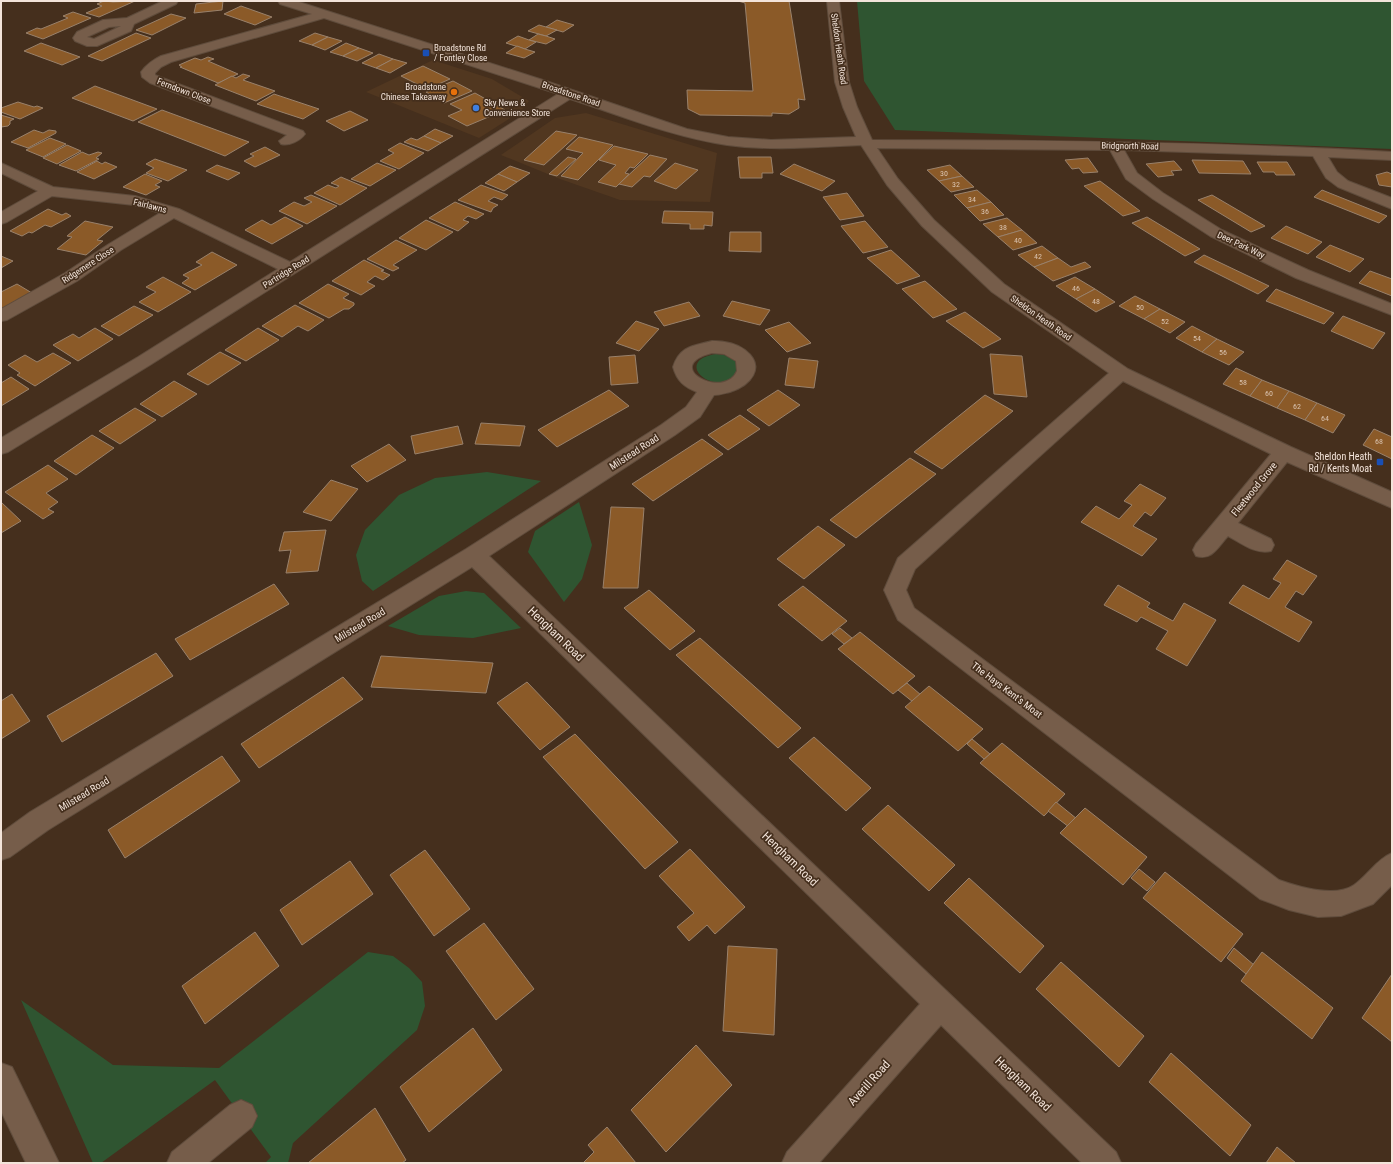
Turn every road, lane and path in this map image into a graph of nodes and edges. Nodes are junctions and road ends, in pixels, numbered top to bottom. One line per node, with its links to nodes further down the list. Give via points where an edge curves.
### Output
1 (172, 1): 5 (street)
2 (284, 1): 4 (street, Broadstone Road)
3 (833, 1): 8 (street, Sheldon Heath Road, via 842,82)
4 (325, 14): 6 (street, Broadstone Road); 7 (street, Ferndown Close, via 166,59 148,72 149,78 298,134)
5 (129, 22)
6 (568, 94): 8 (street, Broadstone Road, via 684,133 728,141 771,144); 17 (street, Partridge Road)
7 (286, 141)
8 (866, 143): 9 (street, Bridgnorth Road); 20 (street, Sheldon Heath Road, via 892,182 928,224 992,282)
9 (1115, 146): 10 (street, Bridgnorth Road); 18 (street, Deer Park Way, via 1131,176 1216,233 1302,274)
10 (1317, 151): 11 (street, Bridgnorth Road); 14 (street, via 1331,175 1343,184)
11 (1392, 156)
12 (1, 167): 13 (street, Fairlawns)
13 (49, 191): 15 (street, Fairlawns, via 135,201); 16 (street)
14 (1392, 204)
15 (173, 212): 17 (street, Fairlawns); 19 (street, Ridgemere Close, via 71,277)
16 (1, 219)
17 (291, 269): 22 (street, Partridge Road)
18 (1392, 310)
19 (1, 316)
20 (1121, 373): 23 (street, Sheldon Heath Road); 30 (street, The Hays Kent's Moat, via 906,564 895,590 906,614 1270,890 1318,904 1341,903 1363,895)
21 (709, 389): 28 (street, Milstead Road, via 693,412 668,430)
22 (1, 447)
23 (1284, 452): 24 (street, Sheldon Heath Road); 25 (street, Fleetwood Grove)
24 (1392, 501)
25 (1224, 525): 26 (street, Fleetwood Grove); 27 (street, Fleetwood Grove)
26 (1263, 546)
27 (1204, 550)
28 (474, 555): 29 (street, Milstead Road, via 39,821); 31 (street, Hengham Road)
29 (1, 848)
30 (1392, 866)
31 (940, 1004): 36 (street, Averill Road); 37 (street, Hengham Road)
32 (1, 1078): 34 (street)
33 (241, 1116): 35 (street)
34 (43, 1163)
35 (183, 1163)
36 (798, 1163)
37 (1105, 1163)

